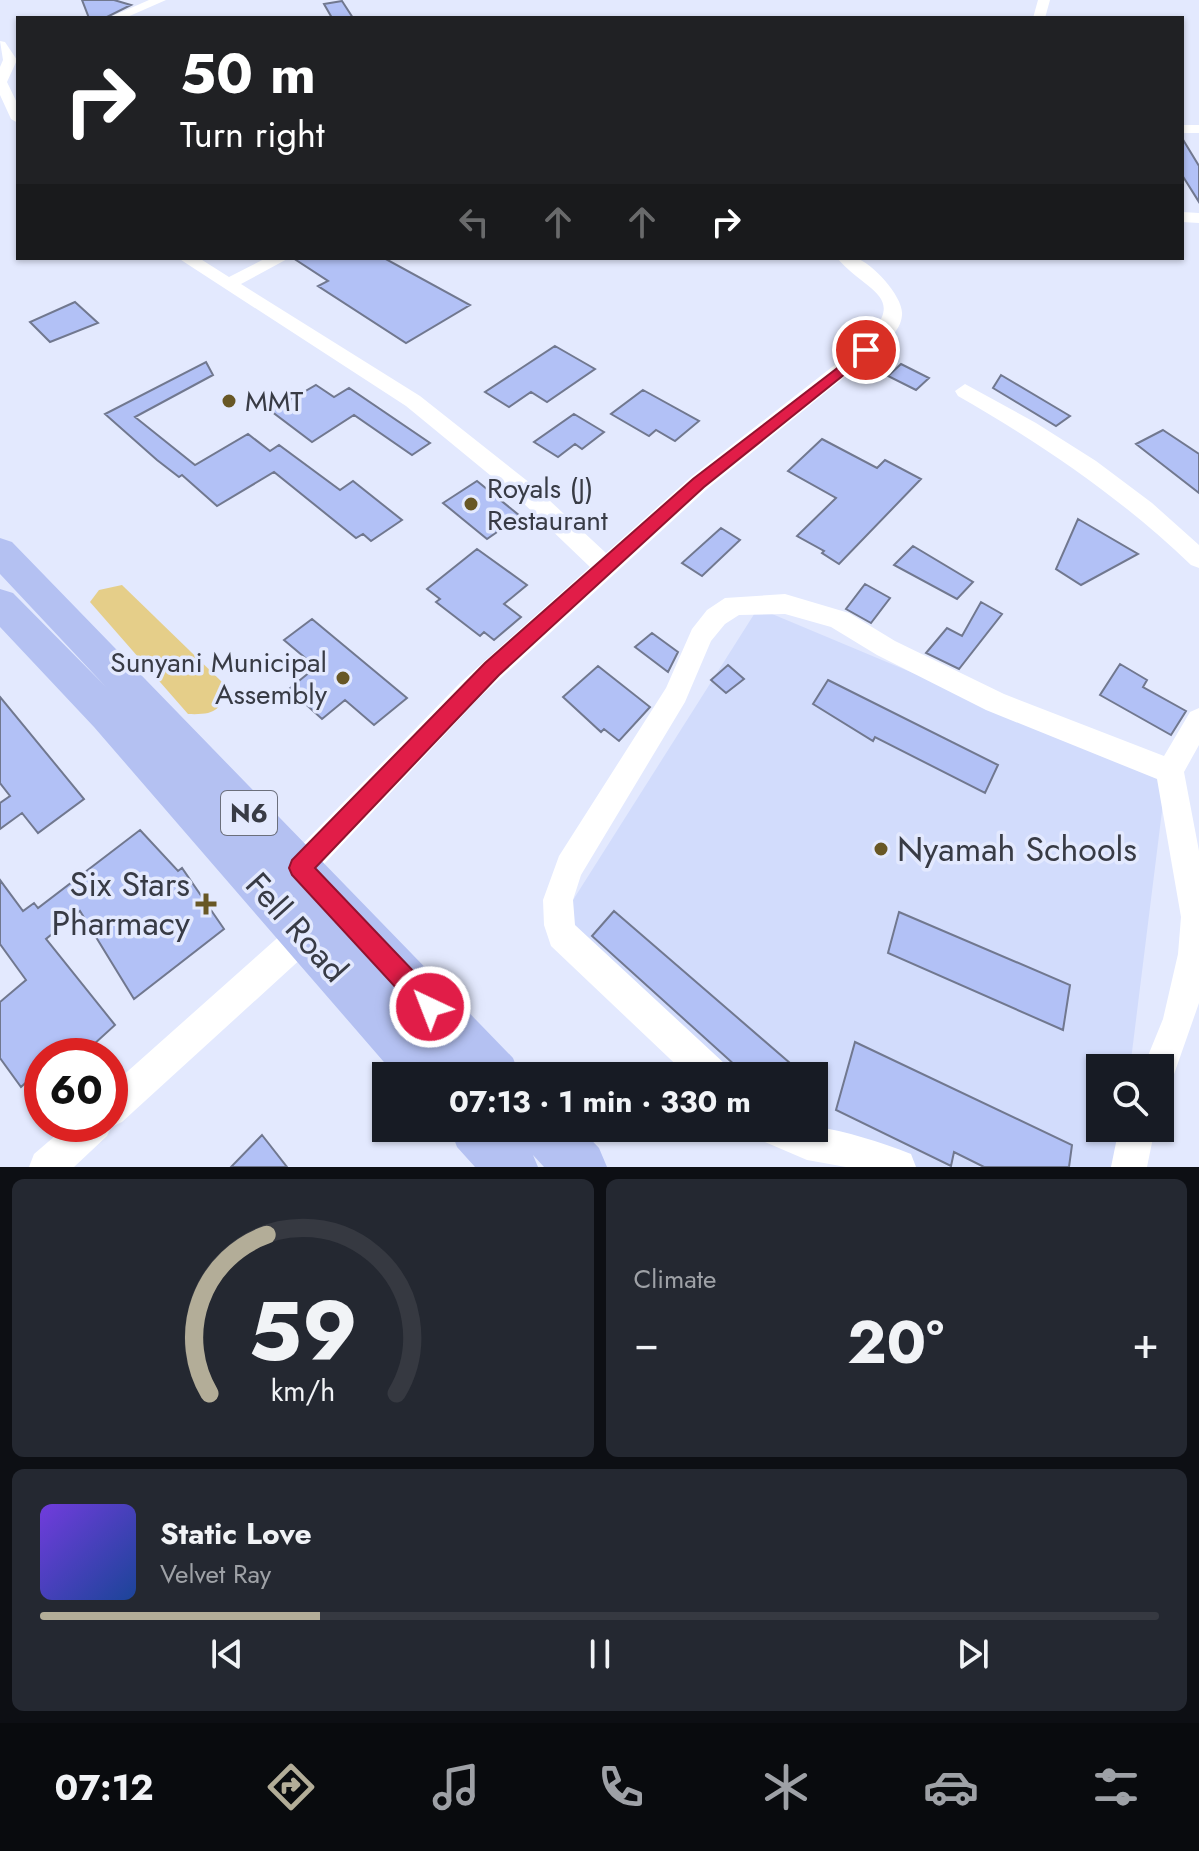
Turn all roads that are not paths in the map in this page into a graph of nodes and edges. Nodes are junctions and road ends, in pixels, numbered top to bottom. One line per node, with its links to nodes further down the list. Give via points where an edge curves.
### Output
1 (160, 0): 2 (street)
2 (119, 16)
3 (4, 41): 4 (street, via 10,60 0,82)
4 (16, 115)
5 (190, 260): 8 (street)
6 (276, 260): 8 (street)
7 (848, 260): 12 (street, via 891,299 895,312 888,327)
8 (228, 284): 12 (street, via 423,408 527,493)
9 (965, 391): 11 (street, via 1106,476)
10 (0, 551): 16 (main road, Fell Road / N6)
11 (1199, 559)
12 (605, 567): 16 (street, via 470,690)
13 (0, 603): 17 (main road, Fell Road / N6, via 108,715)
14 (1199, 720): 15 (street)
15 (1170, 771): 18 (street, via 1196,917); 22 (street, via 995,702 840,620 810,609 734,605 701,636 676,694 570,866 555,913 562,935)
16 (300, 868): 21 (main road, Fell Road / N6)
17 (304, 935): 20 (main road, Fell Road / N6); 23 (street)
18 (1189, 1025): 19 (street)
19 (1169, 1054)
20 (417, 1062)
21 (482, 1062)
22 (698, 1062)
23 (128, 1094)
24 (75, 1142): 29 (street)
25 (489, 1142): 30 (main road)
26 (557, 1142): 31 (main road)
27 (807, 1142): 32 (street, via 861,1152)
28 (1134, 1142): 33 (street)
29 (47, 1167)
30 (511, 1167)
31 (580, 1167)
32 (898, 1167)
33 (1129, 1167)

